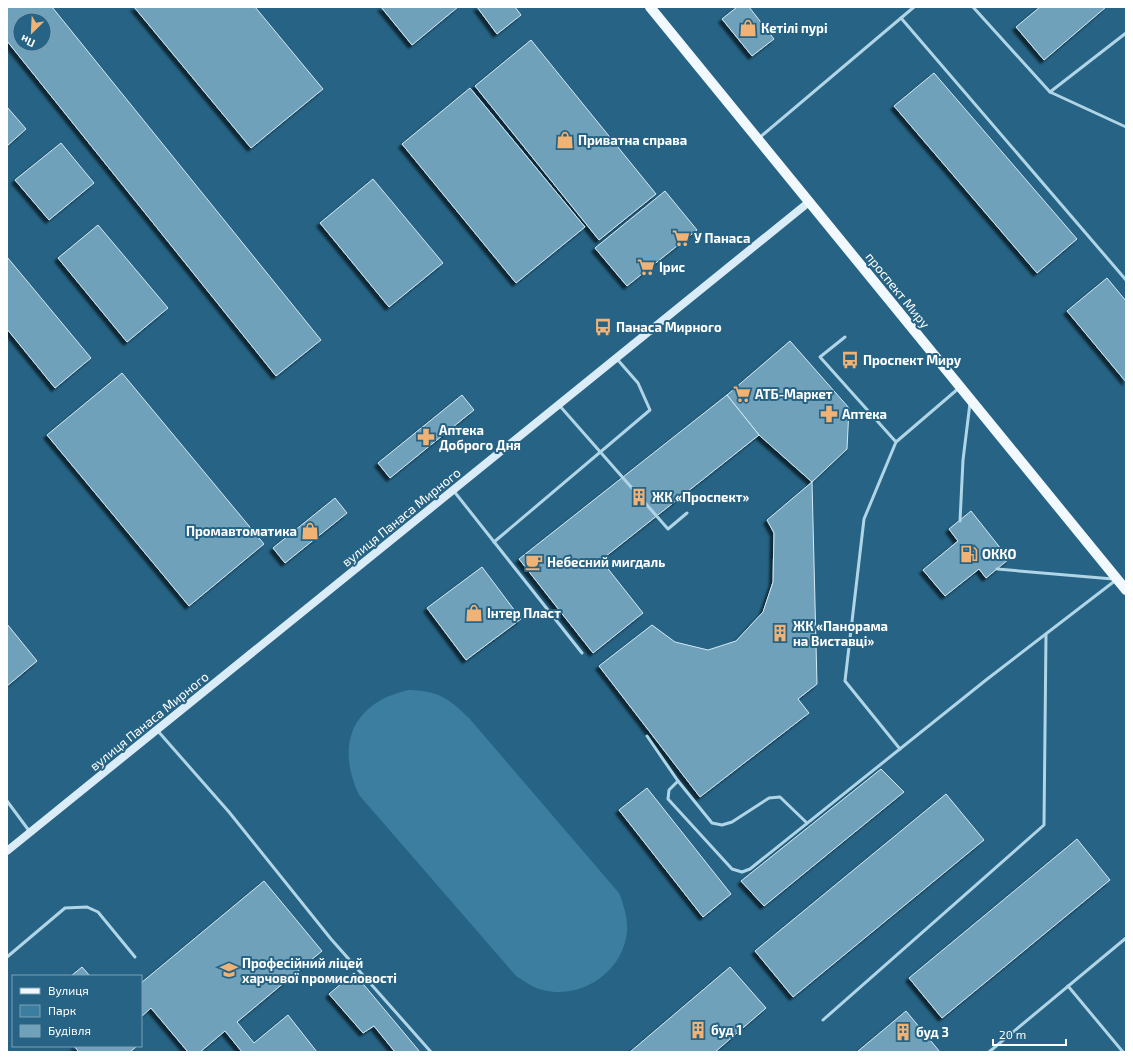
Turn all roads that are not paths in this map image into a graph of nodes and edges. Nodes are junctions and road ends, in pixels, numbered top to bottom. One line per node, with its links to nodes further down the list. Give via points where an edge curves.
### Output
1 (650, 7): 8 (main road, проспект Миру)
2 (914, 7): 4 (lane)
3 (973, 7): 6 (lane)
4 (901, 18): 8 (lane); 10 (lane)
5 (1126, 33): 6 (lane)
6 (1050, 92): 7 (lane)
7 (1126, 127)
8 (758, 139): 9 (main road, проспект Миру)
9 (809, 202): 12 (main road, вулиця Панаса Мирного); 13 (main road, проспект Миру)
10 (1126, 280)
11 (845, 337): 16 (lane, via 820,357)
12 (617, 358): 15 (main road, вулиця Панаса Мирного); 17 (lane, via 638,383 650,410)
13 (960, 387): 14 (main road, проспект Миру); 16 (lane)
14 (970, 399): 20 (lane); 23 (main road, проспект Миру)
15 (559, 405): 17 (lane); 18 (main road, вулиця Панаса Мирного)
16 (896, 442): 29 (lane, via 864,519 845,681)
17 (600, 452): 19 (lane, via 668,529); 21 (lane)
18 (453, 490): 21 (lane); 27 (main road, вулиця Панаса Мирного)
19 (688, 513)
20 (960, 521)
21 (494, 542): 26 (lane)
22 (997, 569): 23 (lane)
23 (1117, 579): 24 (main road, проспект Миру); 25 (lane)
24 (1126, 590)
25 (1046, 635): 29 (lane); 39 (lane, via 1044,825)
26 (582, 653)
27 (157, 730): 33 (main road, вулиця Панаса Мирного); 40 (lane, via 228,812 331,939)
28 (647, 736): 30 (lane)
29 (900, 749): 32 (lane)
30 (678, 781): 32 (lane, via 712,823 722,825 732,822 769,798 780,796); 32 (lane, via 669,790 668,799 732,869 742,872 750,869)
31 (7, 801): 33 (lane)
32 (807, 823)
33 (30, 832): 34 (main road, вулиця Панаса Мирного)
34 (7, 851)
35 (1126, 938): 38 (lane)
36 (7, 957): 37 (lane, via 65,908 87,907 98,912)
37 (135, 957)
38 (1068, 986): 41 (lane); 42 (lane)
39 (823, 1020)
40 (431, 1052)
41 (989, 1052)
42 (1123, 1052)

